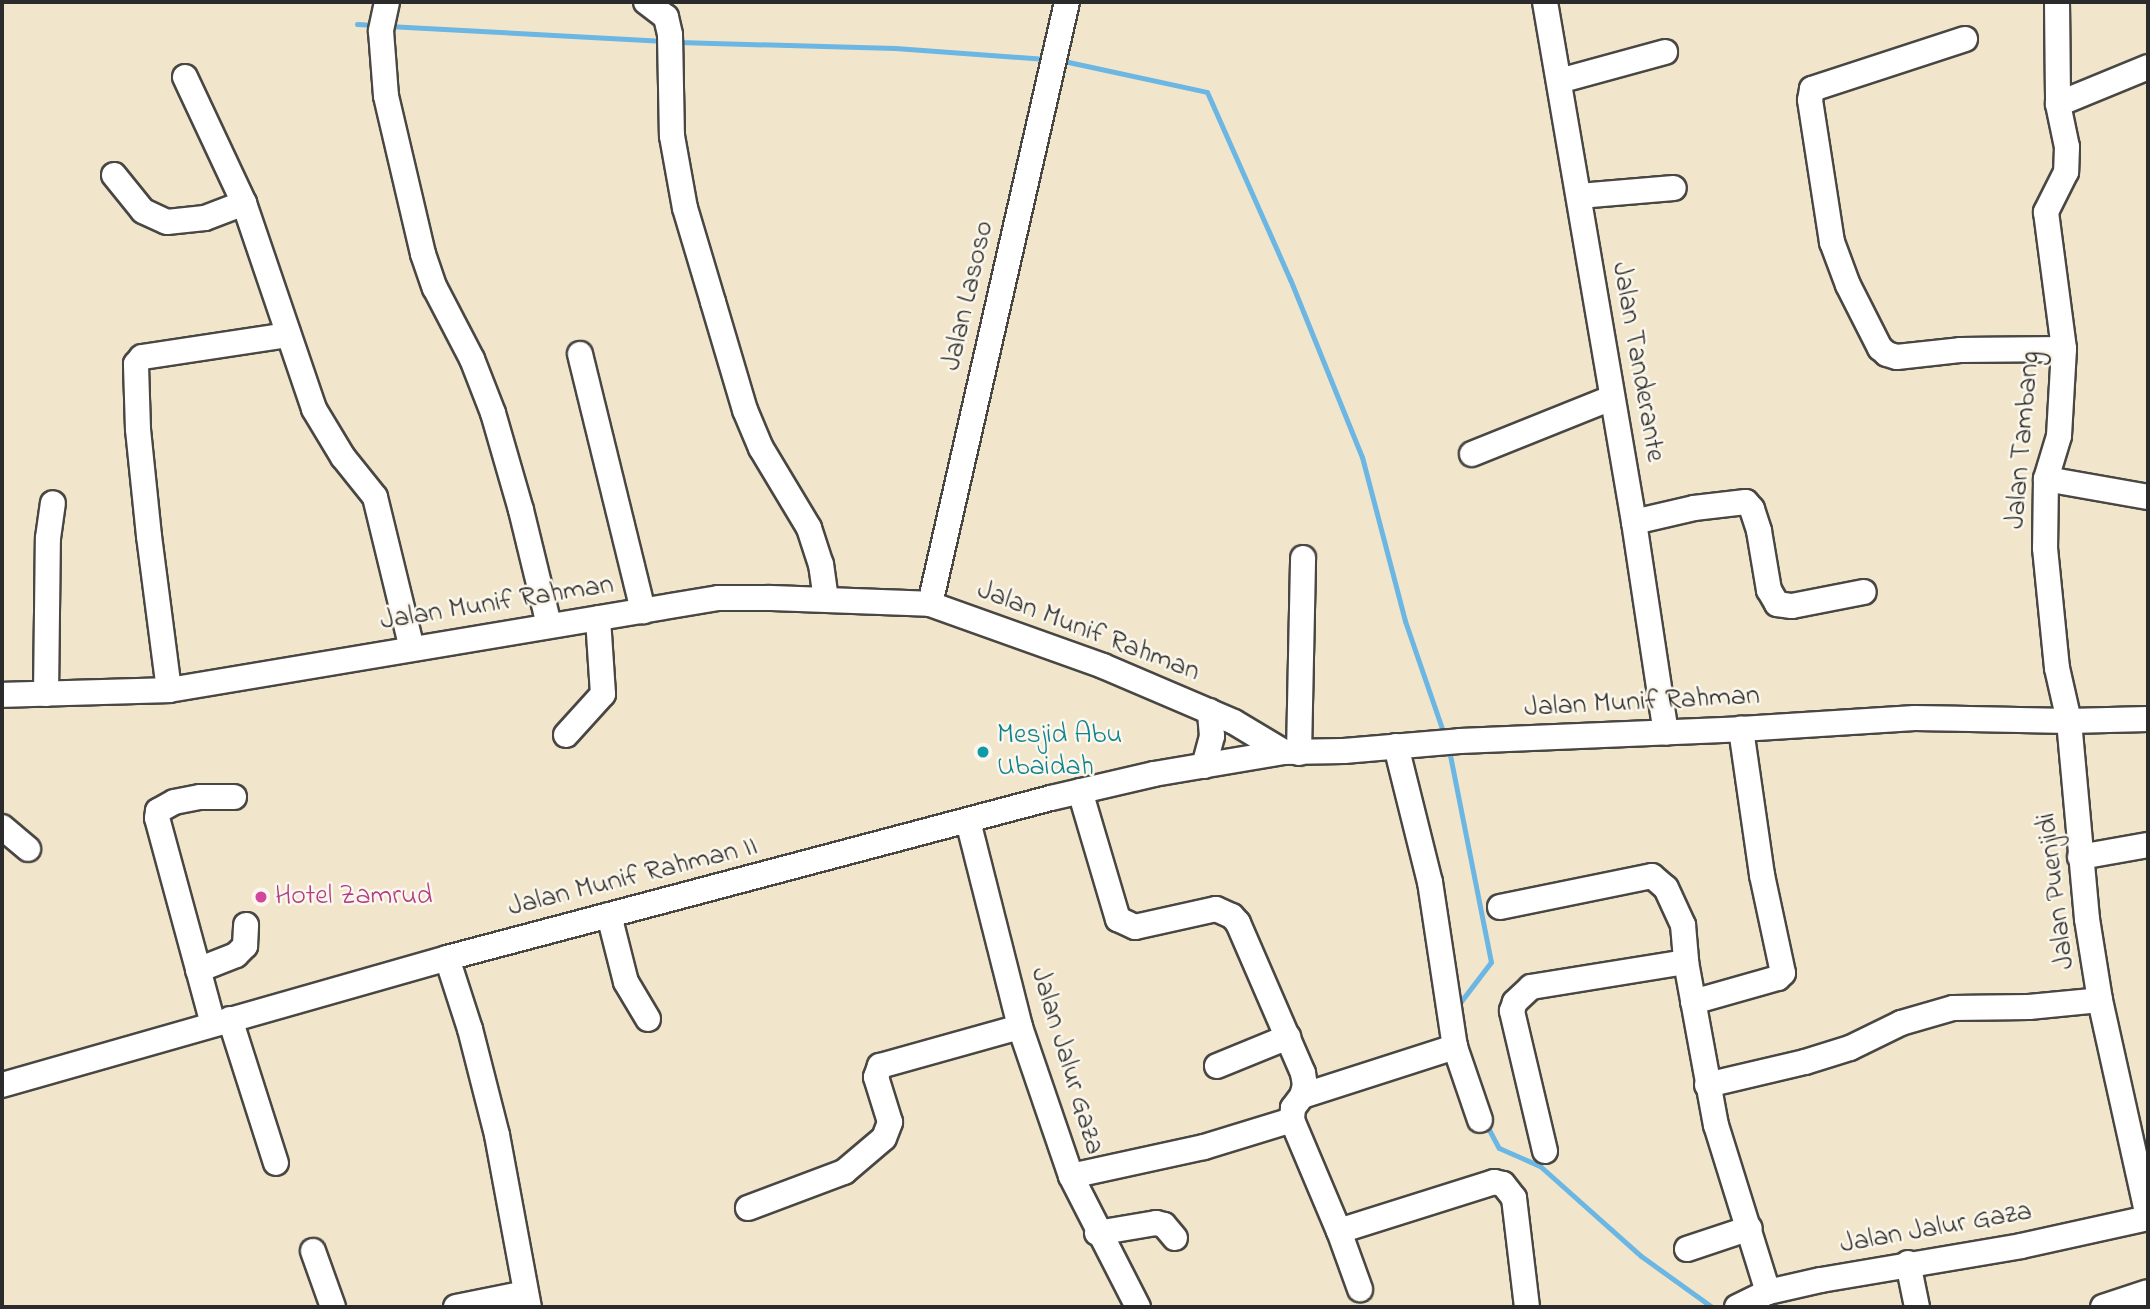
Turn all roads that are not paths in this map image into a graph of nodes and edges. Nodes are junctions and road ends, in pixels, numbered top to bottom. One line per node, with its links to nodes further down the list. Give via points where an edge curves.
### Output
1 (646, 2): 27 (street, via 666,17 672,136 688,218 746,410 761,448 809,528)
2 (1066, 2): 28 (street, Jalan Lasoso)
3 (1545, 2): 10 (street, Jalan Tanderante)
4 (2057, 2): 11 (street, Jalan Tambang)
5 (383, 18): 31 (street, via 389,118 423,254 493,413)
6 (1965, 39): 17 (street, via 1812,89 1832,242 1848,285 1887,354)
7 (1665, 52): 10 (street)
8 (2148, 67): 11 (street)
9 (185, 76): 15 (street)
10 (1559, 81): 14 (street, Jalan Tanderante)
11 (2058, 104): 17 (street, Jalan Tambang, via 2067,147 2066,172 2046,212)
12 (114, 176): 15 (street, via 143,211 167,222 205,218)
13 (1674, 188): 14 (street)
14 (1579, 196): 19 (street, Jalan Tanderante)
15 (244, 203): 16 (street)
16 (288, 335): 32 (street, via 329,437 375,497); 33 (street, via 137,361 145,496)
17 (2064, 349): 21 (street, Jalan Tambang, via 2059,436)
18 (580, 354): 29 (street)
19 (1611, 398): 20 (street); 24 (street, Jalan Tanderante)
20 (1472, 454)
21 (2046, 479): 22 (street); 38 (street, Jalan Tambang, via 2048,596)
22 (2148, 497)
23 (53, 503): 34 (street, via 47,551)
24 (1634, 522): 26 (street, via 1746,502 1759,531 1769,590 1777,604 1792,606); 40 (street, Jalan Tanderante)
25 (1303, 558): 43 (street)
26 (1864, 592)
27 (826, 600): 28 (street, Jalan Munif Rahman); 29 (street, Jalan Munif Rahman, via 718,598)
28 (930, 604): 36 (street, Jalan Munif Rahman, via 1103,666)
29 (643, 611): 30 (street, Jalan Munif Rahman)
30 (598, 618): 31 (street, Jalan Munif Rahman); 41 (street, via 603,694)
31 (549, 625): 32 (street, Jalan Munif Rahman)
32 (412, 649): 33 (street, Jalan Munif Rahman)
33 (169, 690): 34 (street, Jalan Munif Rahman)
34 (46, 694): 35 (street, Jalan Munif Rahman)
35 (2, 695)
36 (1210, 711): 43 (street, Jalan Munif Rahman); 44 (street, via 1213,736)
37 (2148, 719): 38 (street, Jalan Munif Rahman)
38 (2069, 721): 39 (street, Jalan Munif Rahman, via 1915,718); 51 (street, Jalan Puenjidi)
39 (1741, 729): 40 (street, Jalan Munif Rahman); 59 (street, via 1762,875 1783,973)
40 (1666, 733): 42 (street, Jalan Munif Rahman)
41 (566, 735)
42 (1396, 746): 43 (street, Jalan Munif Rahman); 64 (street, via 1430,882)
43 (1292, 752): 44 (street, Jalan Munif Rahman II)
44 (1204, 766): 45 (street, Jalan Munif Rahman II)
45 (1080, 791): 47 (street, Jalan Munif Rahman II); 63 (street, via 1118,919 1135,927 1216,909 1232,916)
46 (234, 797): 57 (street, via 184,799 158,811)
47 (968, 821): 53 (street, Jalan Munif Rahman II); 62 (street, Jalan Jalur Gaza)
48 (2, 827): 50 (street)
49 (2148, 845): 51 (street)
50 (28, 849)
51 (2080, 857): 58 (street, Jalan Puenjidi)
52 (1500, 907): 56 (street, via 1652,876 1666,888 1683,925)
53 (609, 915): 55 (street, Jalan Munif Rahman II); 60 (street, via 630,993)
54 (246, 925): 57 (street, via 245,947)
55 (447, 958): 61 (street, Jalan Munif Rahman II); 86 (street, via 497,1135)
56 (1686, 962): 59 (street); 71 (street, via 1531,987 1515,1002 1512,1011)
57 (198, 970): 61 (street)
58 (2100, 1000): 66 (street, via 1945,1009 1816,1059); 75 (street, Jalan Puenjidi)
59 (1693, 1002): 66 (street)
60 (648, 1020)
61 (221, 1021): 67 (street, Jalan Munif Rahman II); 72 (street)
62 (1020, 1027): 73 (street, Jalan Jalur Gaza); 74 (street, via 880,1066 876,1077 890,1122 884,1138 844,1172)
63 (1288, 1037): 65 (street); 68 (street, via 1303,1073)
64 (1455, 1047): 68 (street); 70 (street)
65 (1217, 1066)
66 (1707, 1084): 76 (street)
67 (2, 1086)
68 (1303, 1096): 69 (street, via 1293,1108)
69 (1292, 1120): 73 (street, via 1204,1147); 77 (street)
70 (1480, 1120)
71 (1545, 1151)
72 (276, 1163)
73 (1071, 1176): 78 (street, Jalan Jalur Gaza)
74 (748, 1208)
75 (2148, 1217): 82 (street, Jalan Jalur Gaza, via 2021,1246)
76 (1750, 1228): 80 (street); 84 (street)
77 (1339, 1231): 83 (street); 90 (street, via 1485,1185 1503,1184 1514,1198)
78 (1097, 1233): 79 (street, via 1156,1223); 89 (street, Jalan Jalur Gaza)
79 (1175, 1238)
80 (1688, 1249)
81 (313, 1251): 87 (street)
82 (1908, 1263): 84 (street, Jalan Jalur Gaza); 92 (street)
83 (1360, 1289)
84 (1768, 1292): 91 (street, Jalan Jalur Gaza)
85 (2148, 1292): 93 (street)
86 (528, 1300): 88 (street)
87 (332, 1307)
88 (456, 1307)
89 (1138, 1307)
90 (1527, 1307)
91 (1737, 1307)
92 (1917, 1307)
93 (2103, 1307)

